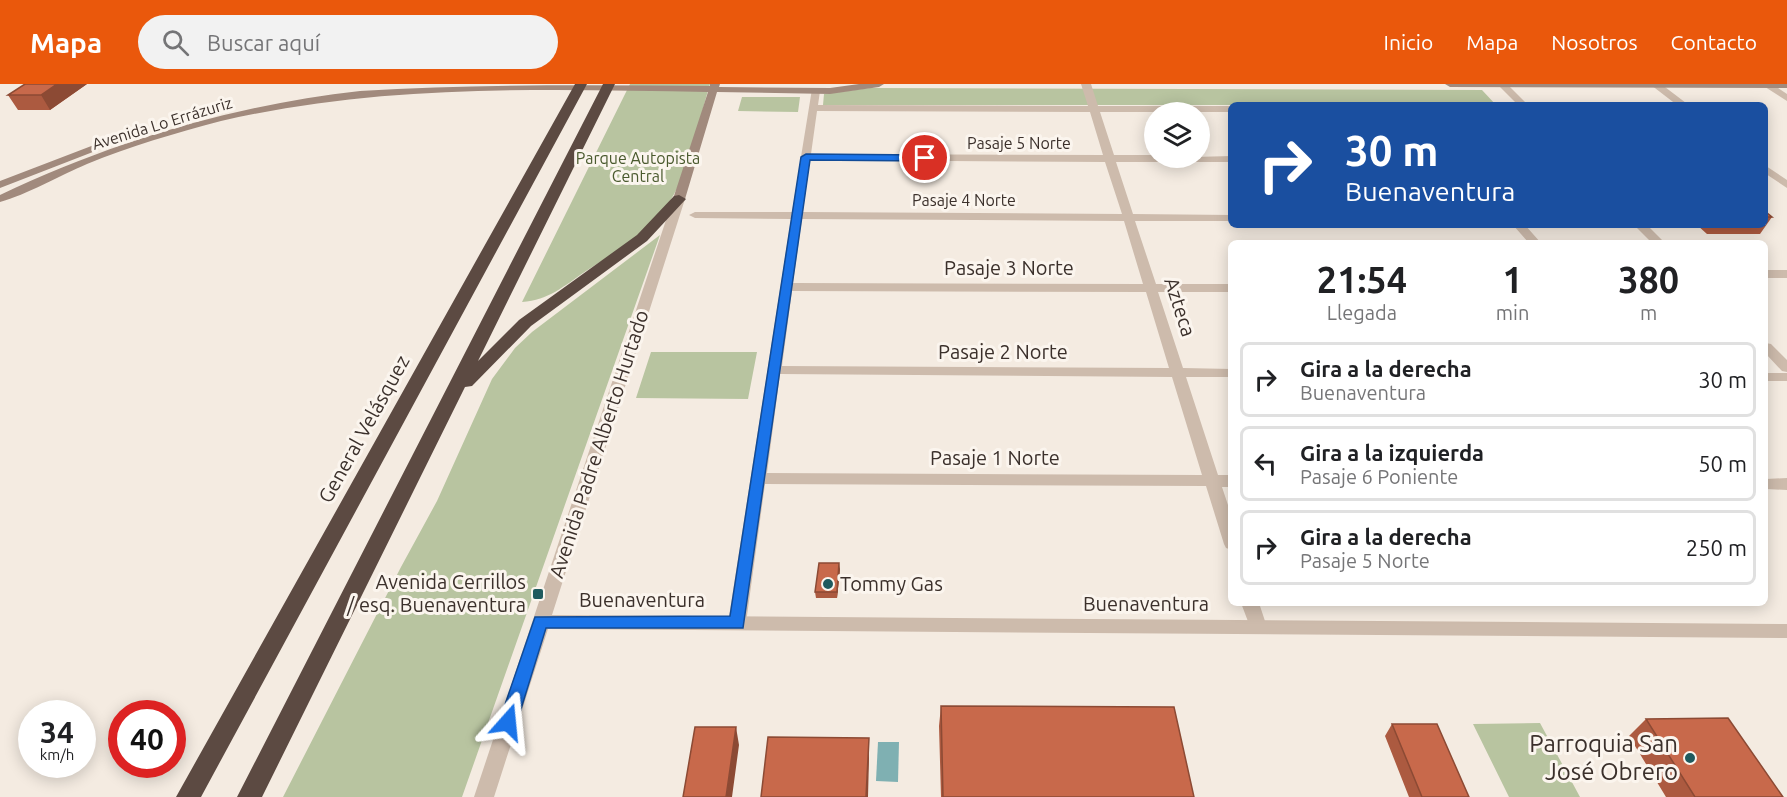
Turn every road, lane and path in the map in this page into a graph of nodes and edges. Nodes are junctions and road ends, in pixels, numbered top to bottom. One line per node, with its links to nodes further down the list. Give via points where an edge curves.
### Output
1 (392, 84): 25 (main road, Avenida Lo Errázuriz, via 285,98 180,121 86,150)
2 (879, 84): 13 (main road, Avenida Lo Errázuriz)
3 (1086, 84): 19 (street, Azteca)
4 (1450, 84): 5 (main road)
5 (1488, 84): 6 (main road); 15 (street)
6 (1502, 84): 7 (main road); 16 (street)
7 (1656, 85): 8 (main road); 17 (street)
8 (1767, 85): 9 (main road); 14 (street)
9 (1787, 85)
10 (714, 87): 13 (main road, Avenida Lo Errázuriz); 27 (main road, Avenida Padre Alberto Hurtado); 28 (main road, Avenida Lo Errázuriz, via 430,89 329,98 235,116 148,139)
11 (578, 89): 61 (highway, General Velásquez)
12 (606, 90): 49 (highway)
13 (815, 91): 18 (street)
14 (1787, 98)
15 (1506, 102)
16 (1520, 102)
17 (1679, 102)
18 (813, 108): 19 (street); 21 (street)
19 (1094, 109): 20 (street); 22 (street, Azteca)
20 (1228, 109)
21 (806, 157): 22 (street, Pasaje 5 Norte); 30 (street)
22 (1110, 159): 23 (street, Pasaje 5 Norte); 31 (street, Azteca)
23 (1228, 159)
24 (1768, 171): 26 (street)
25 (0, 185)
26 (1787, 185)
27 (679, 198): 49 (highway, via 642,238 503,342); 57 (street, Avenida Padre Alberto Hurtado)
28 (0, 199)
29 (695, 215): 30 (street, Pasaje 4 Norte)
30 (797, 216): 31 (street, Pasaje 4 Norte); 39 (street)
31 (1128, 218): 32 (street, Pasaje 4 Norte); 40 (street, Azteca)
32 (1228, 218)
33 (1522, 228): 35 (street)
34 (1643, 228): 36 (street)
35 (1532, 240)
36 (1656, 240)
37 (1768, 274): 38 (street)
38 (1787, 274)
39 (787, 287): 40 (street, Pasaje 3 Norte); 44 (street)
40 (1150, 288): 41 (street, Pasaje 3 Norte); 45 (street, Azteca)
41 (1228, 288)
42 (1768, 349): 43 (street)
43 (1787, 368)
44 (774, 370): 45 (street, Pasaje 2 Norte); 50 (street)
45 (1177, 373): 46 (street, Pasaje 2 Norte); 51 (street, Azteca)
46 (1228, 373)
47 (1768, 377): 48 (street)
48 (1787, 377)
49 (444, 410): 62 (highway)
50 (758, 478): 51 (street, Pasaje 1 Norte); 58 (street)
51 (1211, 480): 52 (street, Pasaje 1 Norte); 55 (street, Azteca)
52 (1228, 481)
53 (1768, 484): 54 (street)
54 (1787, 484)
55 (1228, 532)
56 (1251, 606): 59 (street)
57 (540, 622): 58 (street, Buenaventura); 63 (street, Avenida Padre Alberto Hurtado)
58 (737, 623): 59 (street, Buenaventura)
59 (1258, 627): 60 (street, Buenaventura)
60 (1787, 631)
61 (188, 797)
62 (249, 797)
63 (484, 797)

